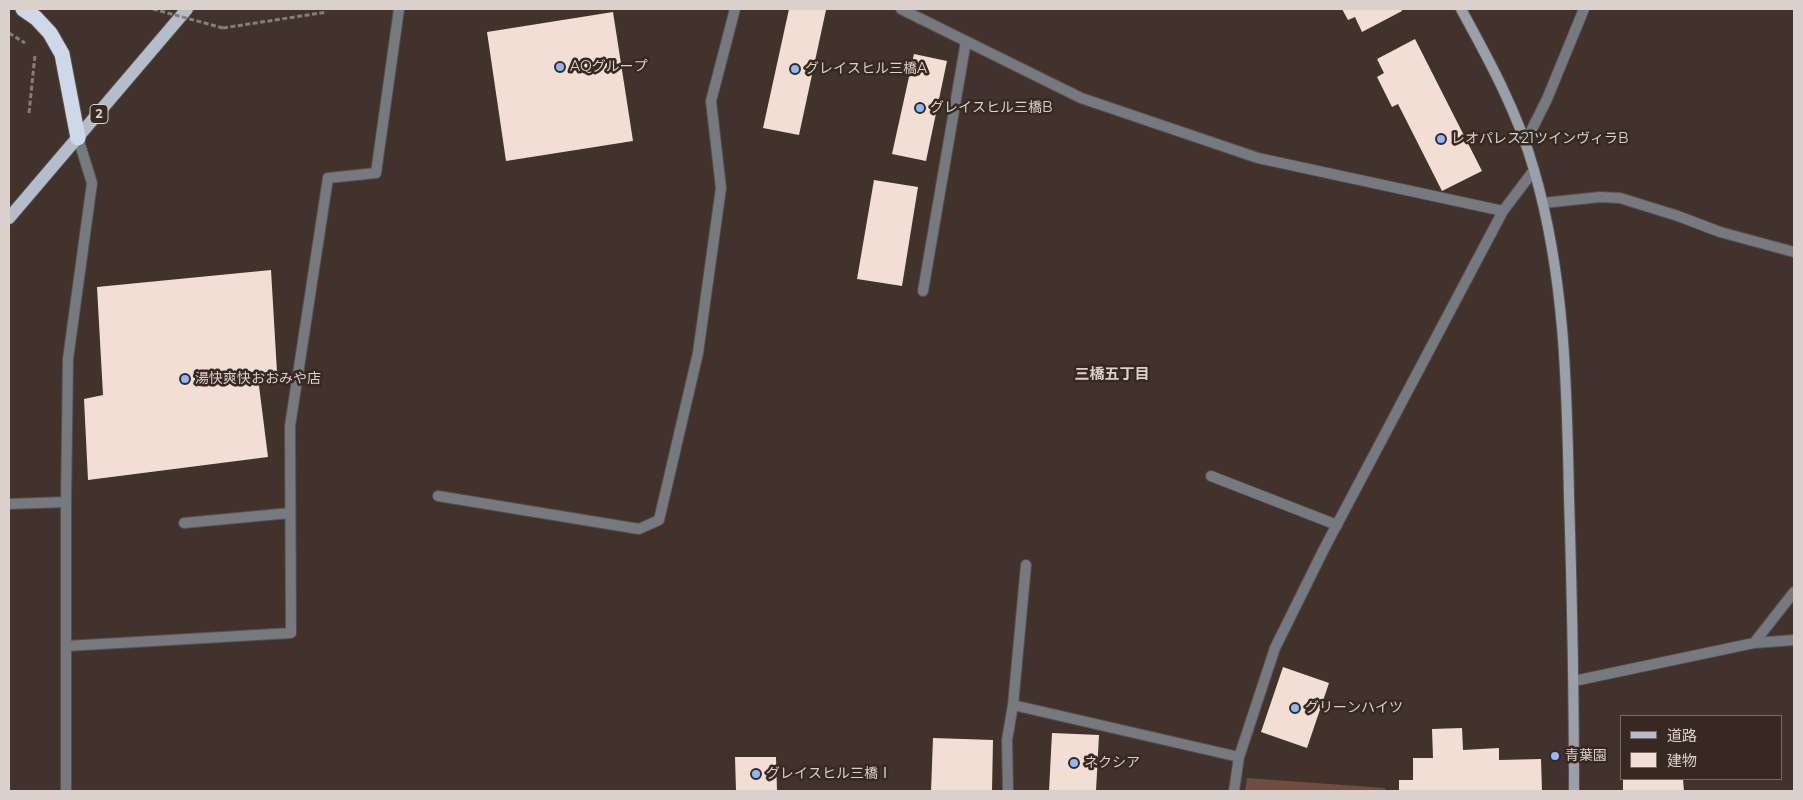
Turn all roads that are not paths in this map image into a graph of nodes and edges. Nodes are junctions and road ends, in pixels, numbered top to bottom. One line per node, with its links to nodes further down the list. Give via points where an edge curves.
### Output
1 (23, 9): 9 (highway, via 50,33 62,54)
2 (187, 9): 9 (main road, 2)
3 (399, 9): 21 (street, via 376,173 328,178 290,426)
4 (735, 9): 18 (street, via 711,101 721,188 698,353 659,520 639,529)
5 (901, 9): 8 (street)
6 (1461, 9): 10 (street, via 1497,76)
7 (1584, 9): 10 (street)
8 (966, 41): 13 (street, via 1081,98 1258,158); 16 (street)
9 (78, 138): 14 (main road, 2); 19 (street, via 92,182 68,359)
10 (1525, 143): 11 (street)
11 (1534, 170): 12 (street); 13 (street)
12 (1542, 203): 15 (street, via 1620,198 1720,232); 29 (street, via 1559,294 1565,357)
13 (1503, 211): 23 (street)
14 (9, 218)
15 (1794, 252)
16 (923, 291)
17 (1211, 476): 23 (street)
18 (438, 496)
19 (66, 502): 20 (street); 28 (street)
20 (9, 504)
21 (290, 513): 22 (street); 28 (street, via 291,633)
22 (184, 523)
23 (1336, 525): 31 (street, via 1275,648)
24 (1026, 565): 30 (street)
25 (1794, 592): 27 (street)
26 (1794, 640): 27 (street)
27 (1754, 643): 29 (street)
28 (67, 646): 32 (street)
29 (1574, 681): 35 (street)
30 (1013, 705): 31 (street); 33 (street, via 1006,740)
31 (1239, 757): 34 (street)
32 (66, 791)
33 (1008, 791)
34 (1234, 791)
35 (1574, 791)

